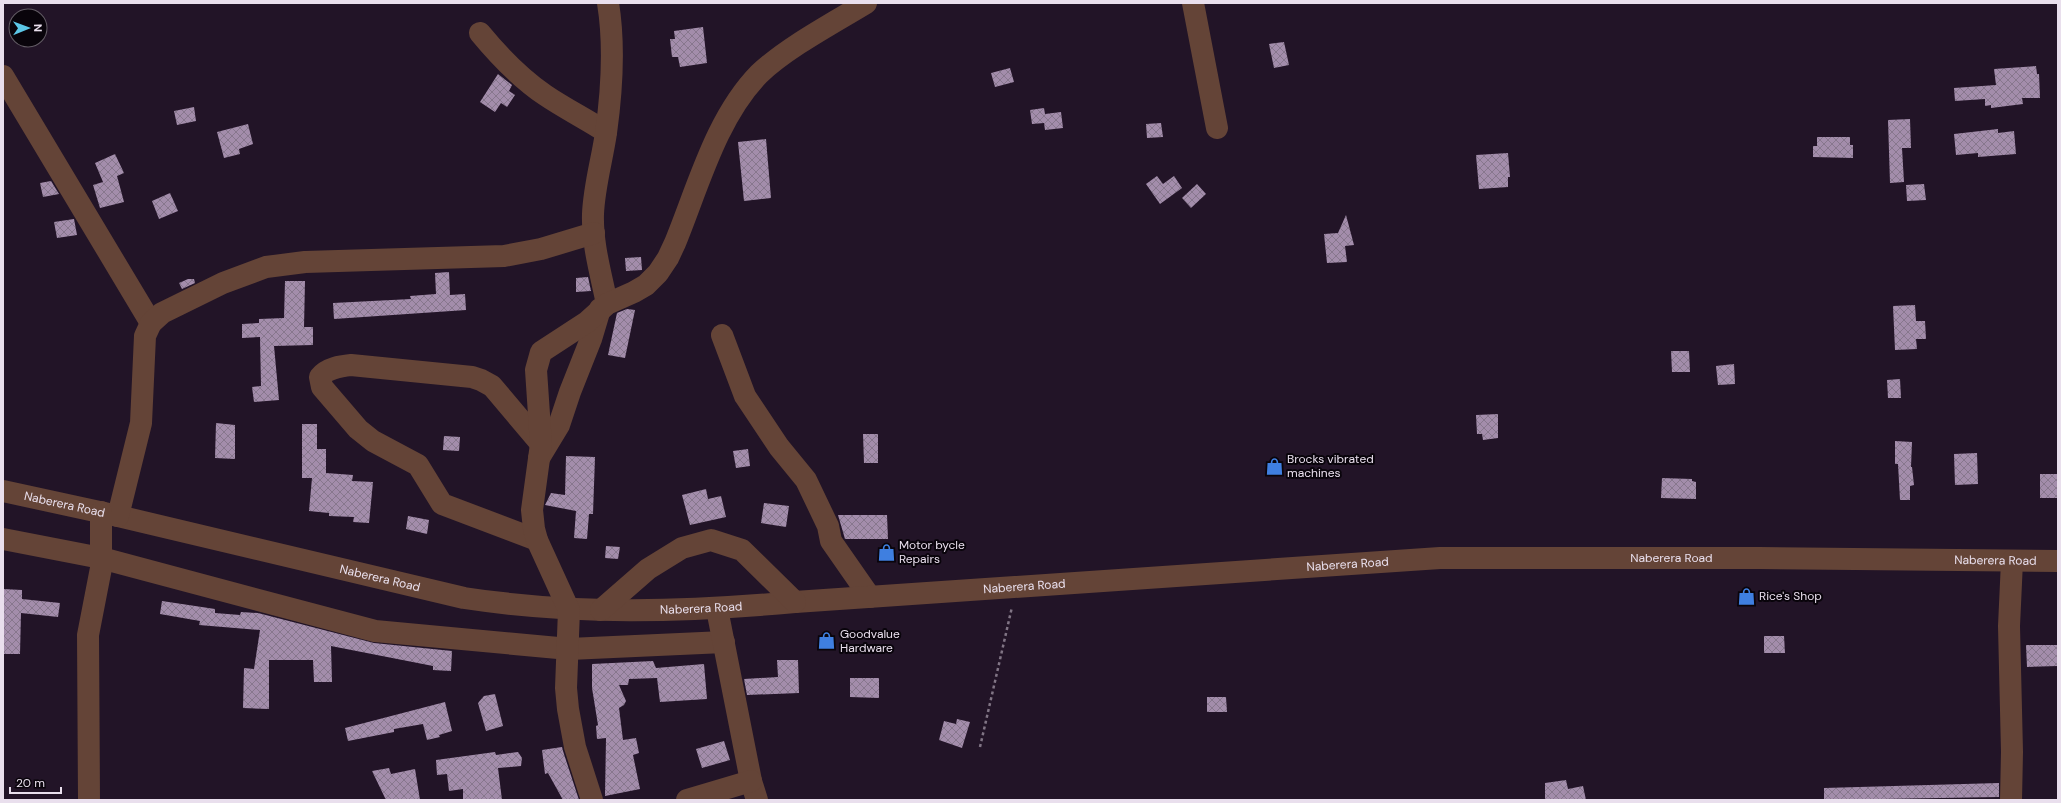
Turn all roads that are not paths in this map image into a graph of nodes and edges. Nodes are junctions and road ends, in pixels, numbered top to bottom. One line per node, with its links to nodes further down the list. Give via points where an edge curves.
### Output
1 (608, 3): 7 (street, via 613,54)
2 (866, 3): 9 (street, via 774,61 748,87 735,104 720,132 668,258 658,273 646,284)
3 (1193, 3): 6 (street)
4 (480, 33): 7 (street, via 527,81)
5 (3, 76): 10 (street)
6 (1217, 128)
7 (606, 132): 8 (street, via 594,201)
8 (594, 233): 9 (street); 10 (street, via 541,249 504,256 305,262 266,267 223,283 162,314)
9 (603, 307): 12 (street, via 559,425); 12 (street, via 588,322 541,352 536,370)
10 (151, 324): 14 (street, via 144,343 139,434)
11 (722, 335): 20 (street, via 745,396 779,447 806,480 828,526 831,541)
12 (540, 452): 16 (street, via 532,510); 16 (street, via 492,386 472,377 352,365 325,372 320,377 322,387 358,429 373,441 418,465 442,504)
13 (3, 491): 14 (street, Naberera Road)
14 (109, 514): 17 (street); 23 (street, Naberera Road, via 464,598 515,606)
15 (3, 539): 17 (street)
16 (537, 540): 23 (street)
17 (101, 558): 26 (street, via 375,630); 28 (street, via 100,580 88,635)
18 (2012, 561): 19 (street, Naberera Road); 20 (street, Naberera Road, via 1440,558); 31 (street, via 2009,626)
19 (2058, 561)
20 (870, 597): 21 (street, Naberera Road)
21 (795, 602): 22 (street, Naberera Road); 24 (street, via 742,550 712,540 682,548 648,569)
22 (717, 609): 24 (street, Naberera Road); 25 (street)
23 (569, 610): 24 (street, Naberera Road); 26 (street)
24 (601, 610)
25 (724, 642): 26 (street); 27 (street)
26 (569, 649): 29 (street, via 566,688 570,727)
27 (754, 791): 30 (street)
28 (89, 800)
29 (592, 800)
30 (687, 800)
31 (2012, 800)

